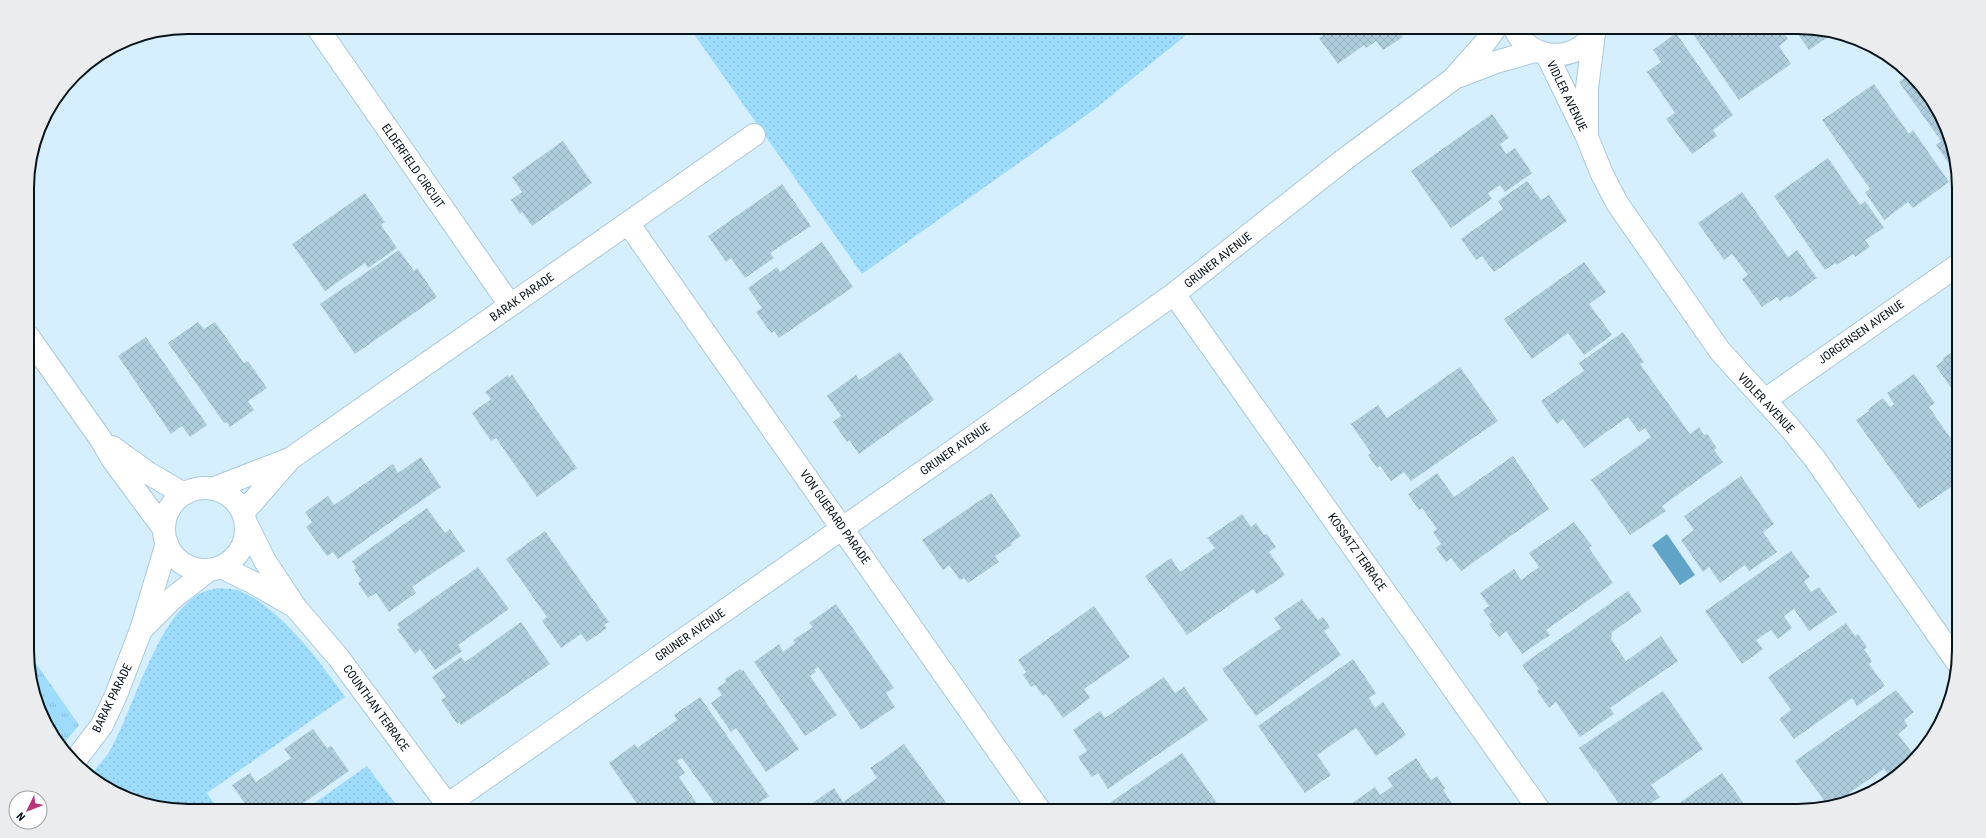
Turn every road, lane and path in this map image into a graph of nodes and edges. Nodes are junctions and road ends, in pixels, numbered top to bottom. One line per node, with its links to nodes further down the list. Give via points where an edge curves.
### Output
1 (322, 34): 13 (street, ELDERFIELD CIRCUIT)
2 (1491, 34): 7 (street, GRUNER AVENUE)
3 (1518, 34): 6 (street, via 1523,41)
4 (1593, 34): 6 (street, GRUNER AVENUE, via 1585,45 1574,52 1561,56)
5 (1595, 34): 9 (street, VIDLER AVENUE, via 1587,88)
6 (1541, 53): 7 (street, GRUNER AVENUE, via 1496,62); 9 (street, VIDLER AVENUE)
7 (1452, 79): 12 (street, GRUNER AVENUE, via 1345,159)
8 (754, 135): 10 (street, BARAK PARADE)
9 (1587, 137): 15 (street, VIDLER AVENUE, via 1602,174 1625,215 1720,351)
10 (628, 223): 13 (street, BARAK PARADE); 21 (street, VON GUERARD PARADE)
11 (1952, 269): 15 (street, JORGENSEN AVENUE)
12 (1174, 294): 21 (street, GRUNER AVENUE); 31 (street, KOSSATZ TERRACE)
13 (510, 305): 17 (street, BARAK PARADE)
14 (34, 344): 16 (street)
15 (1765, 400): 26 (street, VIDLER AVENUE, via 1815,459)
16 (100, 438): 19 (street, via 148,473); 22 (street)
17 (290, 459): 18 (street, BARAK PARADE); 20 (street, BARAK PARADE)
18 (212, 489): 19 (street, via 197,489); 20 (street, via 225,493 236,502)
19 (184, 494): 22 (street, via 173,503 167,515)
20 (245, 519): 23 (street, via 245,538 241,550 233,560); 24 (street, COUNTHAN TERRACE, via 265,561)
21 (842, 528): 29 (street, GRUNER AVENUE); 30 (street, VON GUERARD PARADE)
22 (166, 536): 23 (street, via 174,555 184,564 196,569); 25 (street, BARAK PARADE)
23 (215, 569): 24 (street, COUNTHAN TERRACE, via 254,582); 25 (street, BARAK PARADE, via 174,597)
24 (296, 608): 28 (street, COUNTHAN TERRACE, via 338,657)
25 (141, 630): 27 (street, BARAK PARADE, via 102,725)
26 (1952, 655)
27 (77, 757)
28 (447, 804)
29 (456, 804)
30 (1035, 804)
31 (1535, 804)

